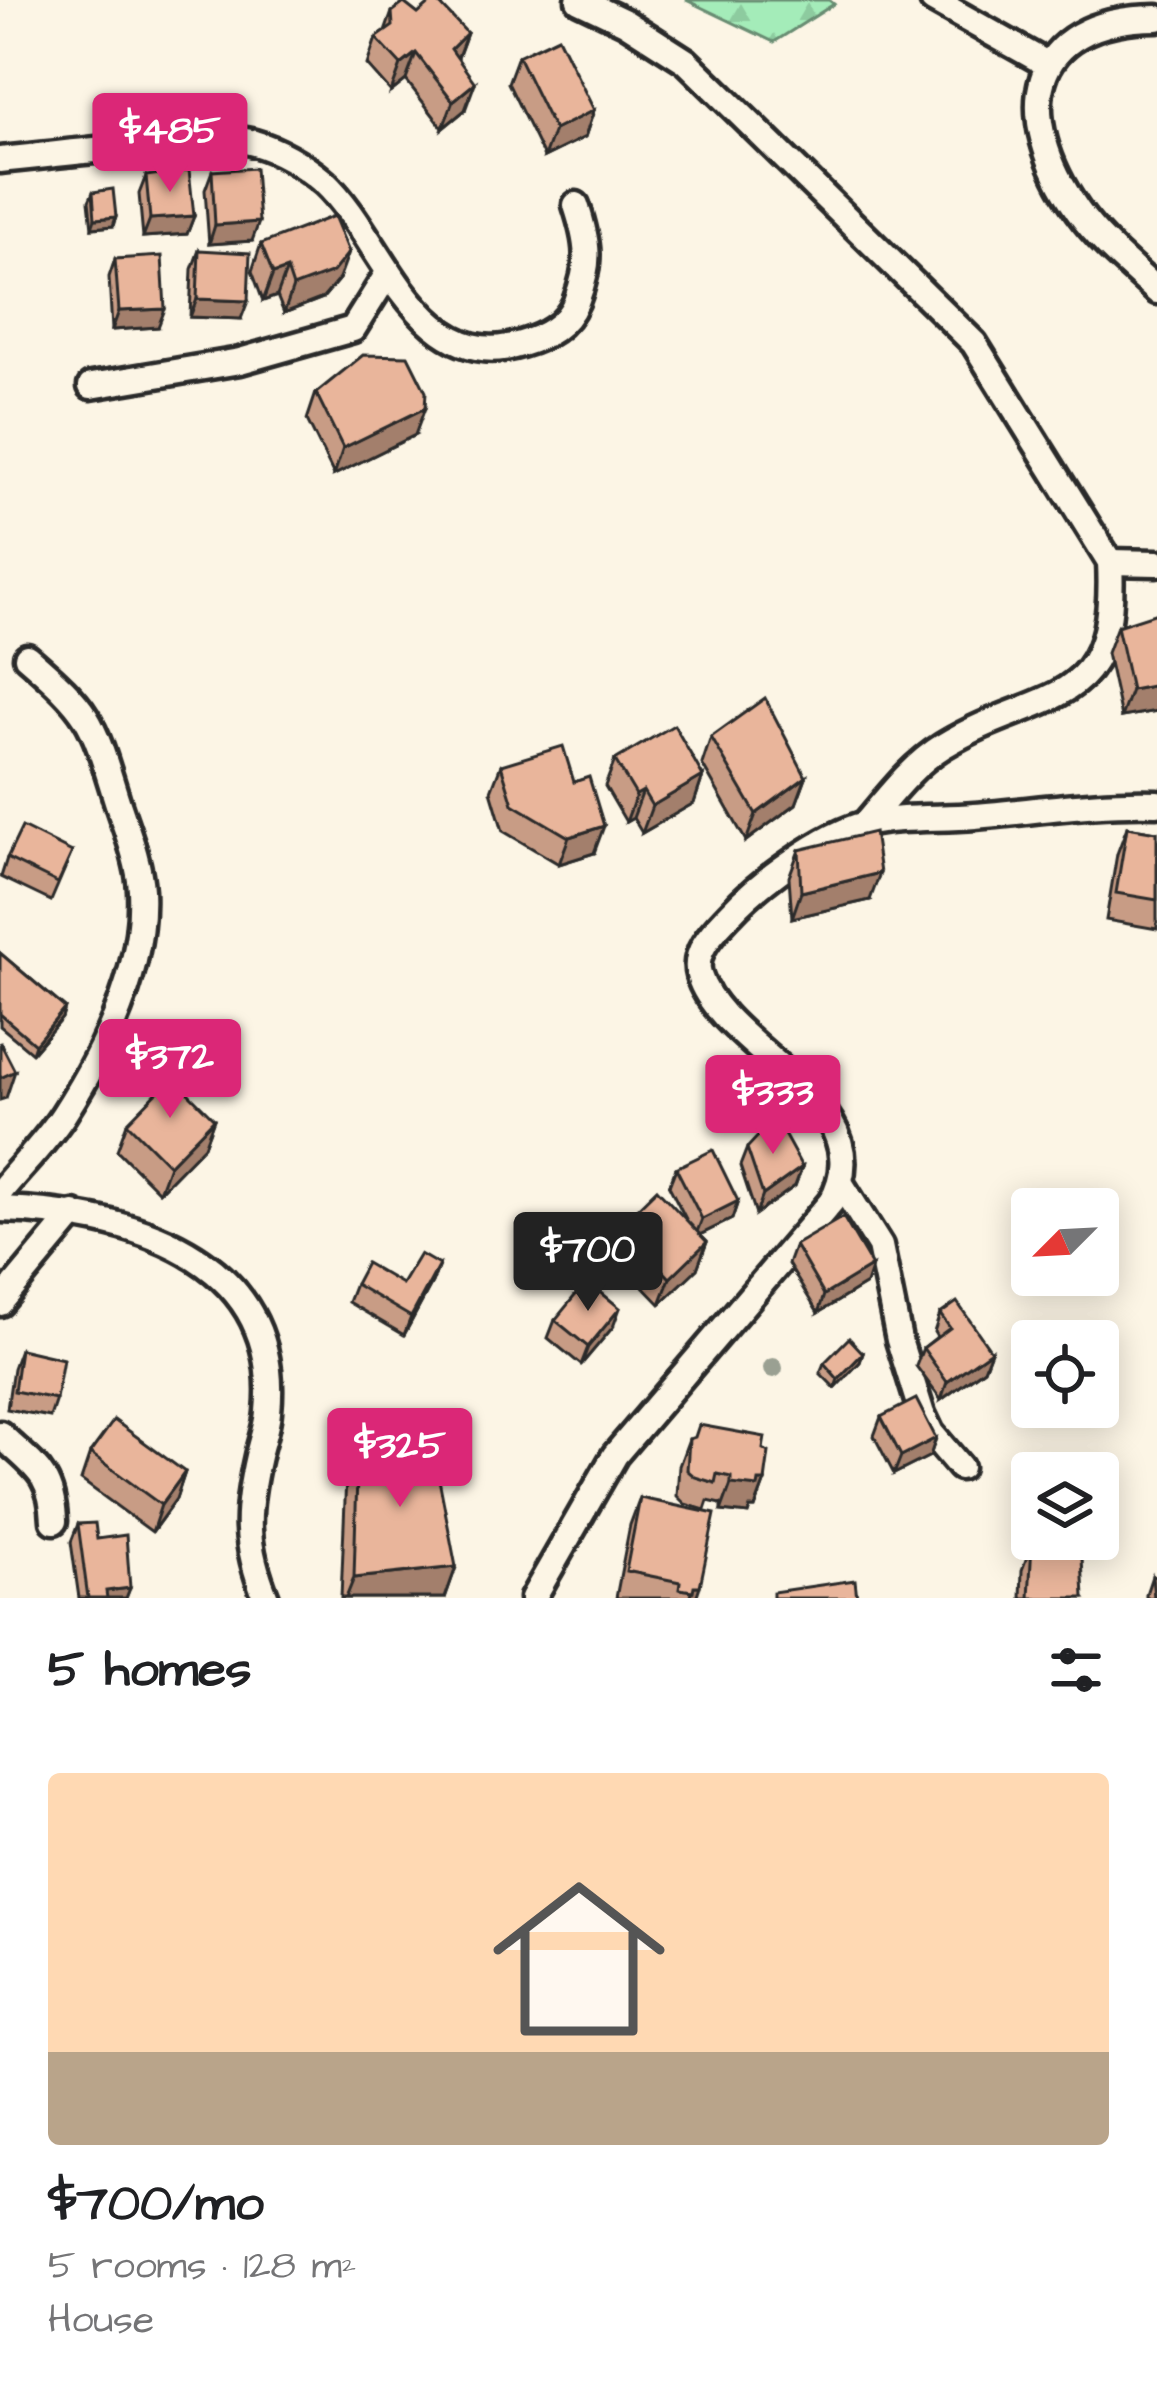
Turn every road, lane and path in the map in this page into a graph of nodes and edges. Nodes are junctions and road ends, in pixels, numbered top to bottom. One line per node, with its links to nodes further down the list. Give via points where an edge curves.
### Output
1 (579, 0): 10 (street, via 686,61 974,343)
2 (933, 0): 4 (street)
3 (1157, 18): 4 (street, via 1085,32)
4 (1047, 64): 8 (street, via 1037,85 1054,169 1102,240)
5 (0, 160): 7 (street, via 250,141 327,185)
6 (576, 205): 7 (street, via 588,266 569,317 541,338 507,349 468,344 435,328)
7 (388, 273): 9 (street, via 353,329 240,362)
8 (1157, 291)
9 (91, 386)
10 (1110, 562): 11 (street); 14 (street, via 1112,605 1089,674 1052,700 925,758)
11 (1157, 563)
12 (27, 657): 16 (street, via 93,724 135,855 140,916 109,1029 65,1113)
13 (1157, 803): 14 (street)
14 (865, 824): 15 (street, via 804,854 742,901 700,951 697,971 710,999 798,1081 831,1126)
15 (842, 1184): 21 (street, via 880,1246 922,1414); 24 (street, via 616,1455)
16 (0, 1192)
17 (0, 1209): 18 (street)
18 (74, 1214): 19 (street); 23 (street, via 127,1226 210,1266 258,1327 269,1411 246,1522)
19 (0, 1303)
20 (0, 1434): 22 (street, via 46,1481)
21 (960, 1467)
22 (54, 1521)
23 (266, 1598)
24 (532, 1598)

